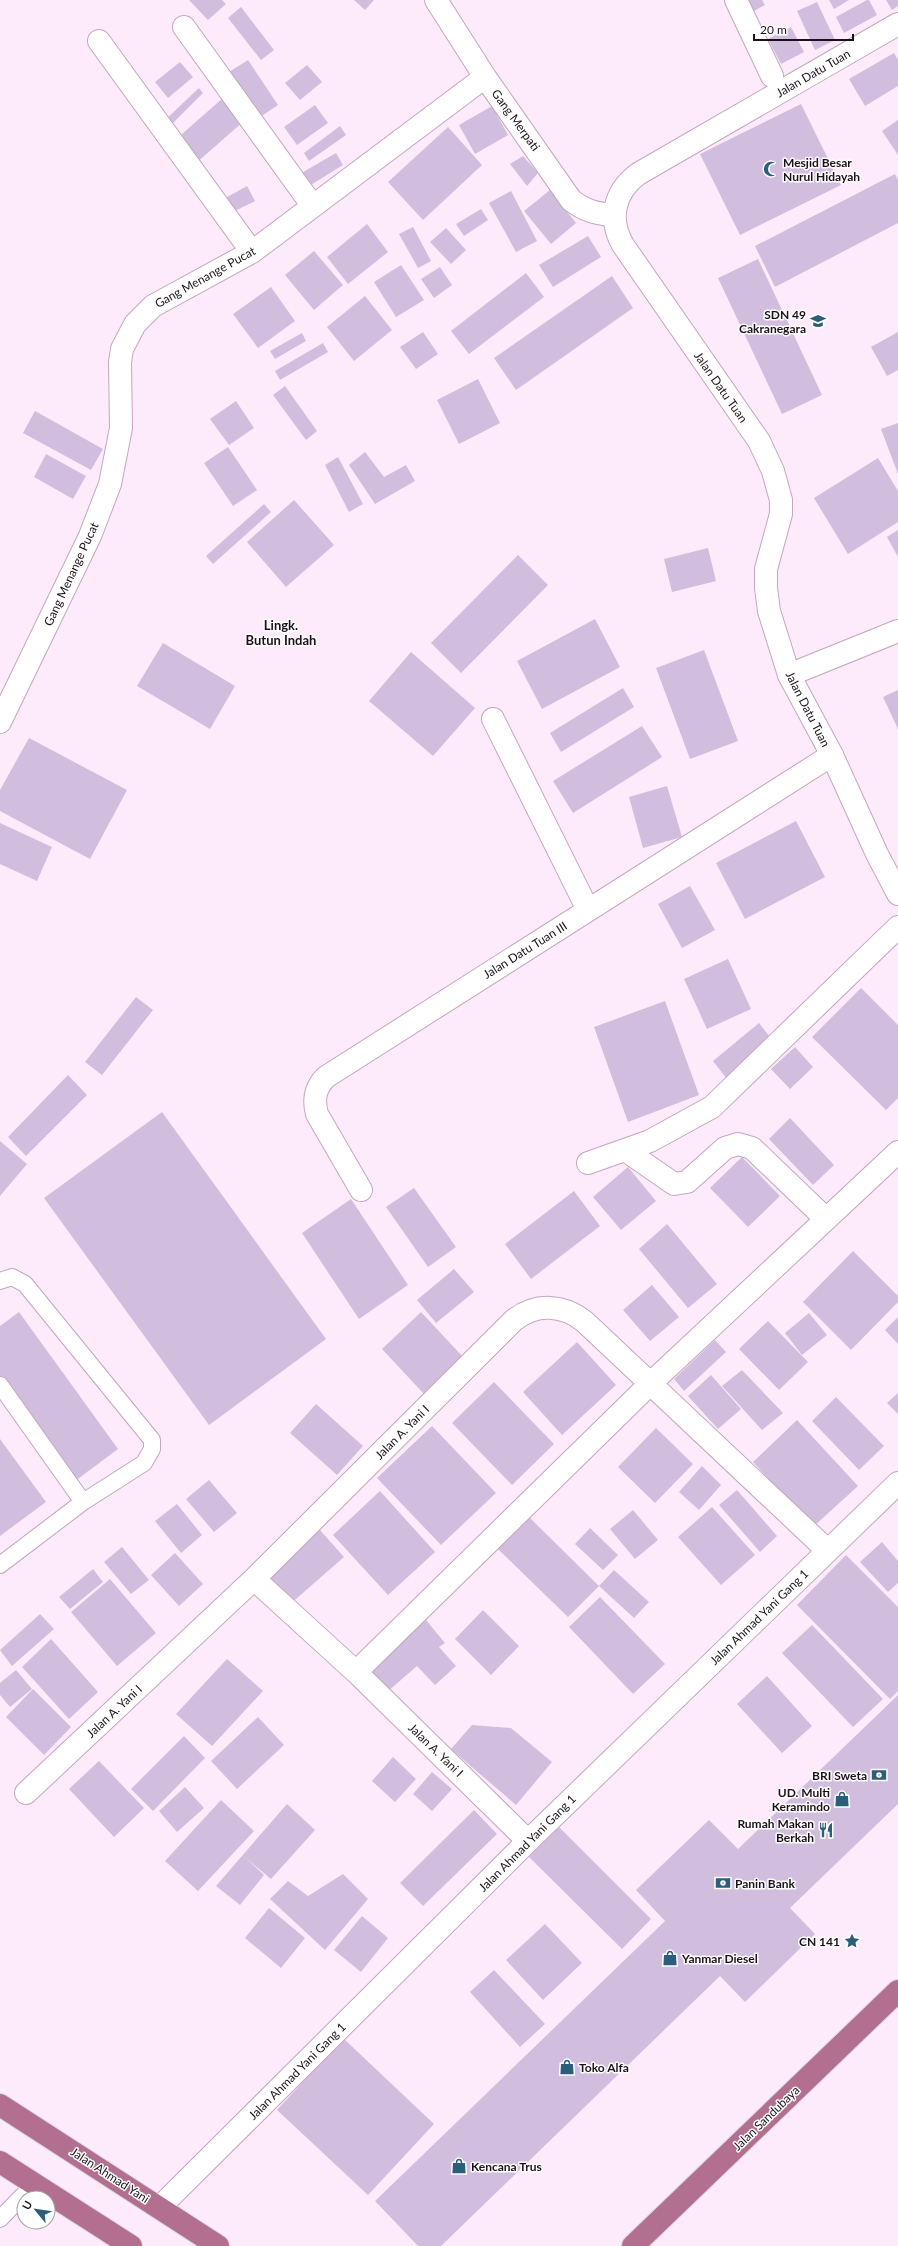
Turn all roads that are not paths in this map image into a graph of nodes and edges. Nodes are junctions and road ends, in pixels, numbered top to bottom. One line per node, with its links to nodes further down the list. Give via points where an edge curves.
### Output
1 (436, 0): 7 (street, Gang Merpati)
2 (736, 0): 6 (street)
3 (898, 24): 9 (street, Jalan Datu Tuan, via 638,174 621,191)
4 (184, 27): 8 (street)
5 (99, 41): 10 (street)
6 (772, 76)
7 (485, 78): 8 (street, Gang Menange Pucat); 9 (street, Gang Merpati, via 571,200 589,212)
8 (312, 206): 10 (street, Gang Menange Pucat)
9 (614, 215): 12 (street, Jalan Datu Tuan, via 616,230 623,245 759,441 773,471 781,500 781,514 770,550 766,588 769,611)
10 (252, 252): 14 (street, Gang Menange Pucat, via 153,306 135,324 128,336 120,362 121,428 110,484 90,536)
11 (898, 632): 12 (street)
12 (789, 675): 15 (street, Jalan Datu Tuan)
13 (493, 719): 17 (street)
14 (0, 722)
15 (832, 755): 16 (street, Jalan Datu Tuan); 17 (street, Jalan Datu Tuan III)
16 (898, 894)
17 (588, 910): 22 (street, Jalan Datu Tuan III, via 322,1081 315,1097 316,1114)
18 (898, 927): 19 (street, via 712,1107 650,1141)
19 (625, 1150): 21 (street); 23 (street, via 674,1184 687,1182 725,1148 738,1144 752,1148)
20 (898, 1152): 23 (street)
21 (588, 1163)
22 (360, 1190)
23 (826, 1220): 25 (street)
24 (0, 1281): 28 (lane, via 12,1277 25,1284 152,1440 152,1449 144,1463)
25 (650, 1383): 29 (street); 31 (street, Jalan A. Yani I, via 578,1316 562,1309 536,1309 514,1320); 32 (street)
26 (0, 1385): 28 (lane)
27 (898, 1483): 29 (street, Jalan Ahmad Yani Gang 1)
28 (83, 1502): 30 (lane)
29 (827, 1550): 34 (street, Jalan Ahmad Yani Gang 1)
30 (0, 1565)
31 (254, 1579): 32 (street, Jalan A. Yani I); 33 (street, Jalan A. Yani I)
32 (356, 1672): 34 (street, Jalan A. Yani I)
33 (26, 1793)
34 (528, 1840): 39 (street, Jalan Ahmad Yani Gang 1)
35 (898, 1990): 43 (highway, Jalan Sandubaya)
36 (0, 2105): 39 (highway, Jalan Ahmad Yani)
37 (0, 2162): 38 (highway)
38 (34, 2184): 40 (lane); 41 (highway)
39 (160, 2207): 42 (highway, Jalan Ahmad Yani)
40 (0, 2219)
41 (131, 2246)
42 (218, 2246)
43 (634, 2246)

